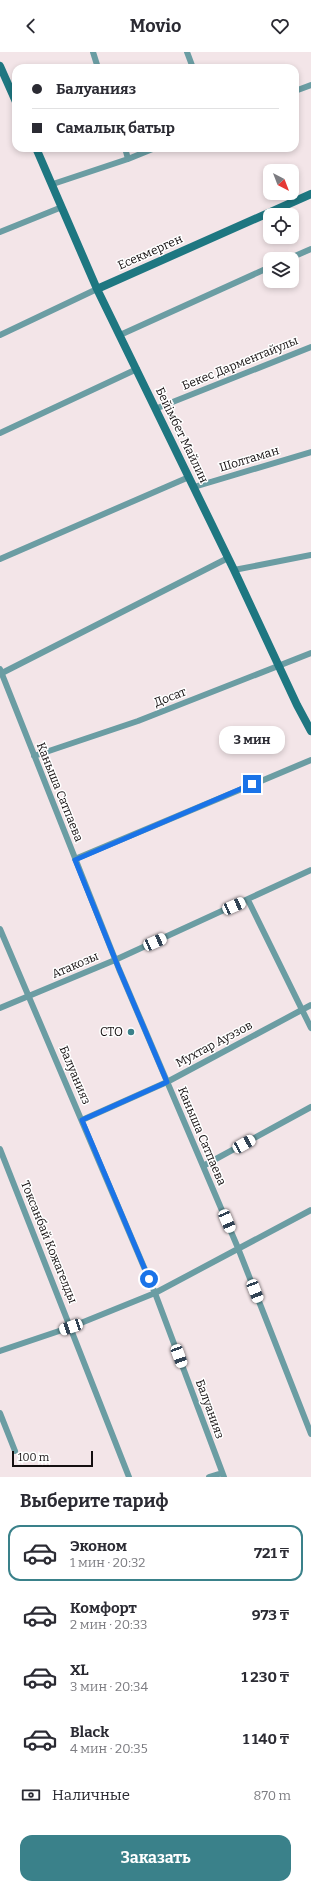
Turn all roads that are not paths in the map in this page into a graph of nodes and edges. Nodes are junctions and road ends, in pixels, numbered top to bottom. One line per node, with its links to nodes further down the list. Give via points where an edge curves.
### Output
1 (93, 52): 3 (street)
2 (187, 52): 4 (street)
3 (97, 64)
4 (191, 64)
5 (0, 66): 8 (street)
6 (311, 85): 7 (street)
7 (299, 90)
8 (12, 93)
9 (38, 152): 13 (street, Бейімбет Майлин)
10 (126, 152): 12 (street)
11 (145, 152): 12 (street)
12 (128, 159): 13 (street)
13 (53, 184): 15 (street, Бейімбет Майлин)
14 (311, 194): 20 (street, Eсекмерген)
15 (62, 207): 16 (street); 20 (street, Бейімбет Майлин)
16 (0, 232)
17 (311, 249): 18 (street)
18 (299, 254)
19 (263, 270): 22 (street)
20 (97, 289): 21 (street, Eсекмерген); 22 (street, Бейімбет Майлин)
21 (0, 335)
22 (120, 335): 24 (street, Бейімбет Майлин)
23 (311, 347): 25 (street, Бекес Дарментайулы)
24 (137, 369): 25 (street, Бейімбет Майлин); 26 (street)
25 (155, 409): 28 (street, Бейімбет Майлин)
26 (0, 433)
27 (311, 452): 29 (street, Шолтаман)
28 (189, 477): 29 (street, Бейімбет Майлин); 32 (street)
29 (194, 487): 31 (street, Бейімбет Майлин)
30 (311, 554): 33 (street)
31 (228, 558): 33 (street, Бейімбет Майлин); 36 (street)
32 (0, 560)
33 (234, 570): 35 (street, Бейімбет Майлин)
34 (311, 653): 35 (street, Досат)
35 (279, 666): 37 (street, Бейімбет Майлин); 38 (street, Досат, via 138,721)
36 (1, 671): 38 (street, Каныша Сатпаева)
37 (311, 731)
38 (34, 756): 40 (street, Каныша Сатпаева)
39 (311, 760): 40 (street)
40 (75, 860): 44 (street, Каныша Сатпаева)
41 (311, 870): 42 (street, Атакозы)
42 (248, 900): 44 (street, Атакозы); 48 (street)
43 (0, 929): 45 (street, Балуанияз)
44 (115, 960): 45 (street, Атакозы); 50 (street, Каныша Сатпаева)
45 (30, 996): 47 (street, Атакозы); 52 (street, Балуанияз)
46 (311, 1005): 48 (street, Мухтар Ауэзов)
47 (0, 1008)
48 (302, 1010): 49 (street); 50 (street, Мухтар Ауэзов)
49 (311, 1028)
50 (167, 1082): 52 (street, Мухтар Ауэзов); 54 (street, Каныша Сатпаева)
51 (311, 1107): 54 (street)
52 (82, 1120): 57 (street, Балуанияз)
53 (0, 1149): 58 (street, Токсанбай Кожагелды)
54 (203, 1166): 56 (street, Каныша Сатпаева)
55 (311, 1210): 56 (street)
56 (238, 1248): 57 (street); 61 (street, Каныша Сатпаева)
57 (155, 1293): 58 (street); 63 (street, Балуанияз)
58 (71, 1327): 59 (street); 64 (street, Токсанбай Кожагелды)
59 (0, 1351)
60 (0, 1413): 62 (street)
61 (311, 1434)
62 (15, 1451)
63 (223, 1475): 65 (street)
64 (129, 1477)
65 (209, 1477)

